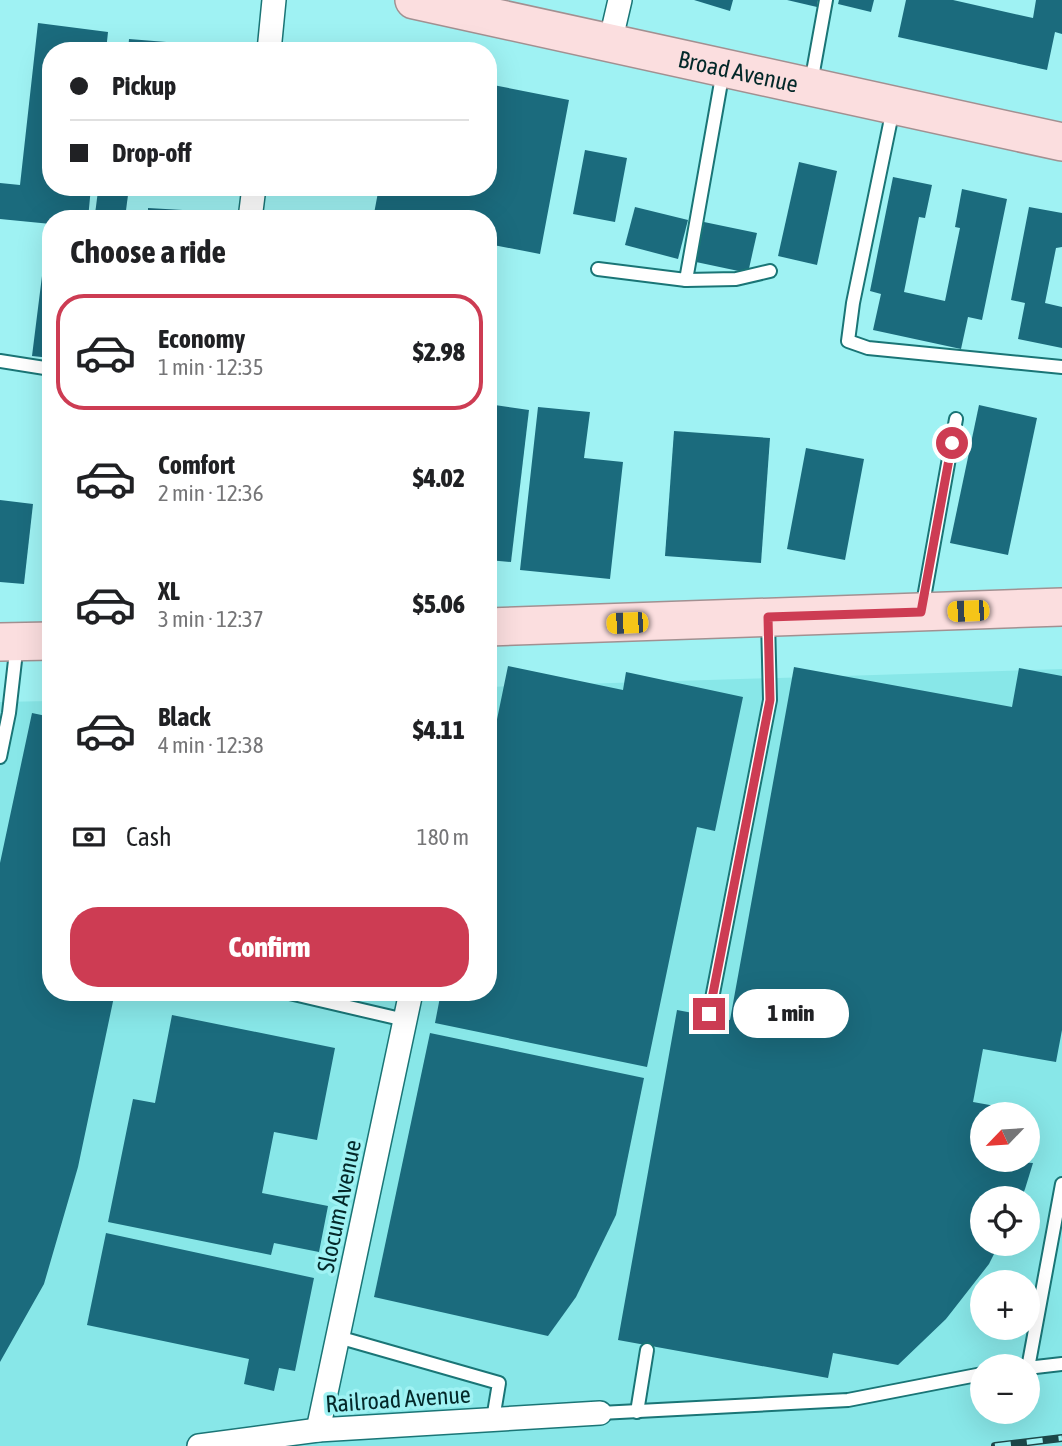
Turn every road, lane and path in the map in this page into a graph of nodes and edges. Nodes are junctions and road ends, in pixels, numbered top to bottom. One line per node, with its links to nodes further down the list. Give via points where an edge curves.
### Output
1 (274, 0): 5 (street)
2 (415, 0): 6 (main road, Broad Avenue)
3 (620, 0): 6 (street)
4 (827, 0): 8 (lane)
5 (270, 42)
6 (610, 43): 7 (main road, Broad Avenue)
7 (724, 68): 8 (main road, Broad Avenue); 13 (lane)
8 (810, 86): 9 (main road, Broad Avenue)
9 (893, 105): 10 (main road, Broad Avenue); 15 (lane, via 848,341 868,348)
10 (1062, 142)
11 (598, 269): 13 (lane)
12 (770, 271): 13 (lane, via 736,279)
13 (686, 280)
14 (0, 362): 16 (lane)
15 (1062, 367)
16 (42, 368)
17 (956, 419): 19 (lane)
18 (1062, 607): 19 (main road)
19 (921, 612): 20 (main road)
20 (768, 617): 21 (main road); 26 (lane, via 770,700)
21 (497, 627)
22 (23, 641): 23 (lane)
23 (0, 757)
24 (324, 1001): 27 (lane)
25 (409, 1001): 27 (street, Slocum Avenue)
26 (709, 1014)
27 (405, 1020): 29 (street, Slocum Avenue)
28 (1062, 1184): 31 (lane)
29 (338, 1337): 37 (lane, via 499,1383); 38 (street, Slocum Avenue)
30 (647, 1350): 35 (lane)
31 (1031, 1354)
32 (1062, 1364): 33 (lane)
33 (1040, 1367)
34 (970, 1376): 35 (lane, via 848,1400)
35 (637, 1412): 36 (lane)
36 (600, 1413): 37 (street, Railroad Avenue)
37 (493, 1419): 38 (street, Railroad Avenue)
38 (318, 1430): 39 (street, Railroad Avenue)
39 (199, 1446)

